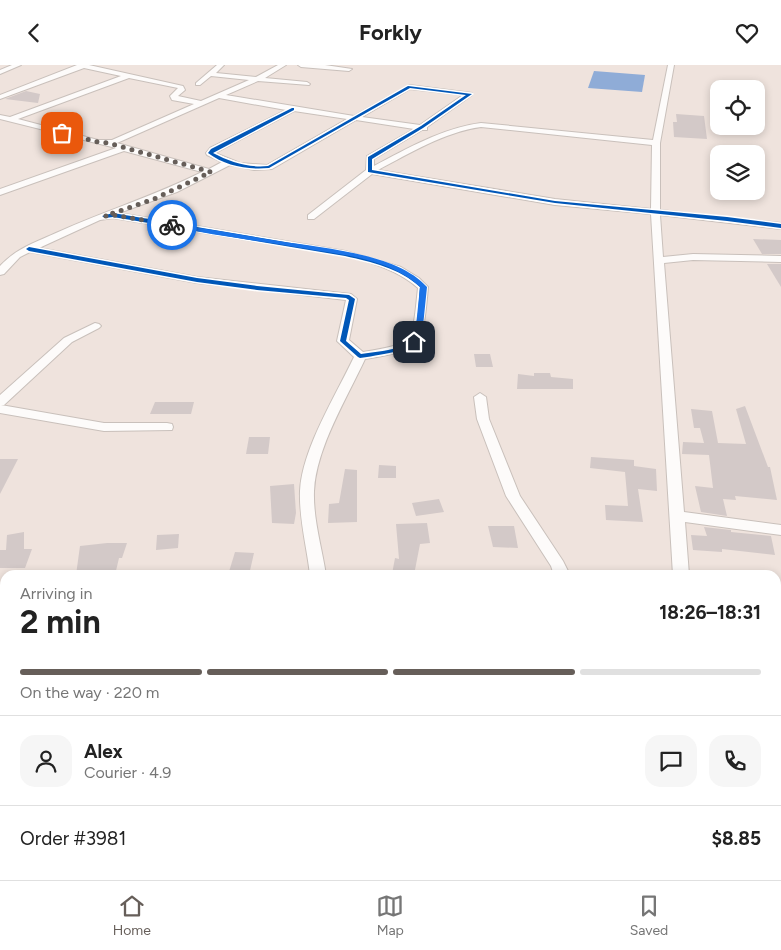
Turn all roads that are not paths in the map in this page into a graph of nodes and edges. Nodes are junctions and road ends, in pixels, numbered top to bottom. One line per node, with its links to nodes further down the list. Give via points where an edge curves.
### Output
1 (18, 65): 8 (street)
2 (82, 65): 10 (street); 16 (street)
3 (221, 65): 9 (street)
4 (283, 65): 12 (street)
5 (301, 65): 7 (street)
6 (672, 65): 25 (street)
7 (350, 67): 11 (street)
8 (0, 72)
9 (209, 74): 12 (street); 13 (street)
10 (127, 76): 17 (street, via 181,87 175,98); 21 (street)
11 (340, 78)
12 (256, 79): 14 (street); 15 (street)
13 (198, 84)
14 (307, 84)
15 (218, 96): 17 (street); 18 (street)
16 (0, 97)
17 (201, 103): 24 (street)
18 (293, 109): 20 (street); 27 (street, via 210,152)
19 (0, 117): 21 (street)
20 (354, 119): 22 (street); 22 (street, via 409,87 470,94); 27 (street, via 269,167)
21 (10, 120): 24 (street)
22 (422, 127): 23 (street); 28 (street, via 370,158)
23 (432, 129)
24 (108, 143): 26 (street)
25 (656, 143): 28 (street, via 481,125 445,132); 31 (street)
26 (124, 148): 29 (street); 30 (street)
27 (229, 162): 29 (street)
28 (370, 171): 31 (street, via 554,202); 33 (street)
29 (211, 172): 32 (street, via 154,199)
30 (0, 192)
31 (655, 212): 34 (street); 37 (street)
32 (105, 216): 35 (street); 40 (street, via 345,254 382,263 416,279 424,287 420,326 414,342 393,351)
33 (311, 217)
34 (781, 226)
35 (29, 249): 38 (street, via 16,255); 40 (street, via 197,280 347,297 352,299 343,341)
36 (781, 259): 37 (street, via 693,257)
37 (659, 260): 45 (street)
38 (0, 273)
39 (95, 326): 42 (street, via 68,340)
40 (360, 356): 47 (street, via 310,474 308,492)
41 (480, 397): 48 (street, via 483,419 513,496)
42 (0, 403)
43 (0, 409): 44 (street, via 104,427)
44 (167, 427)
45 (677, 516): 46 (street); 49 (street)
46 (781, 530)
47 (317, 570)
48 (560, 570)
49 (681, 570)

